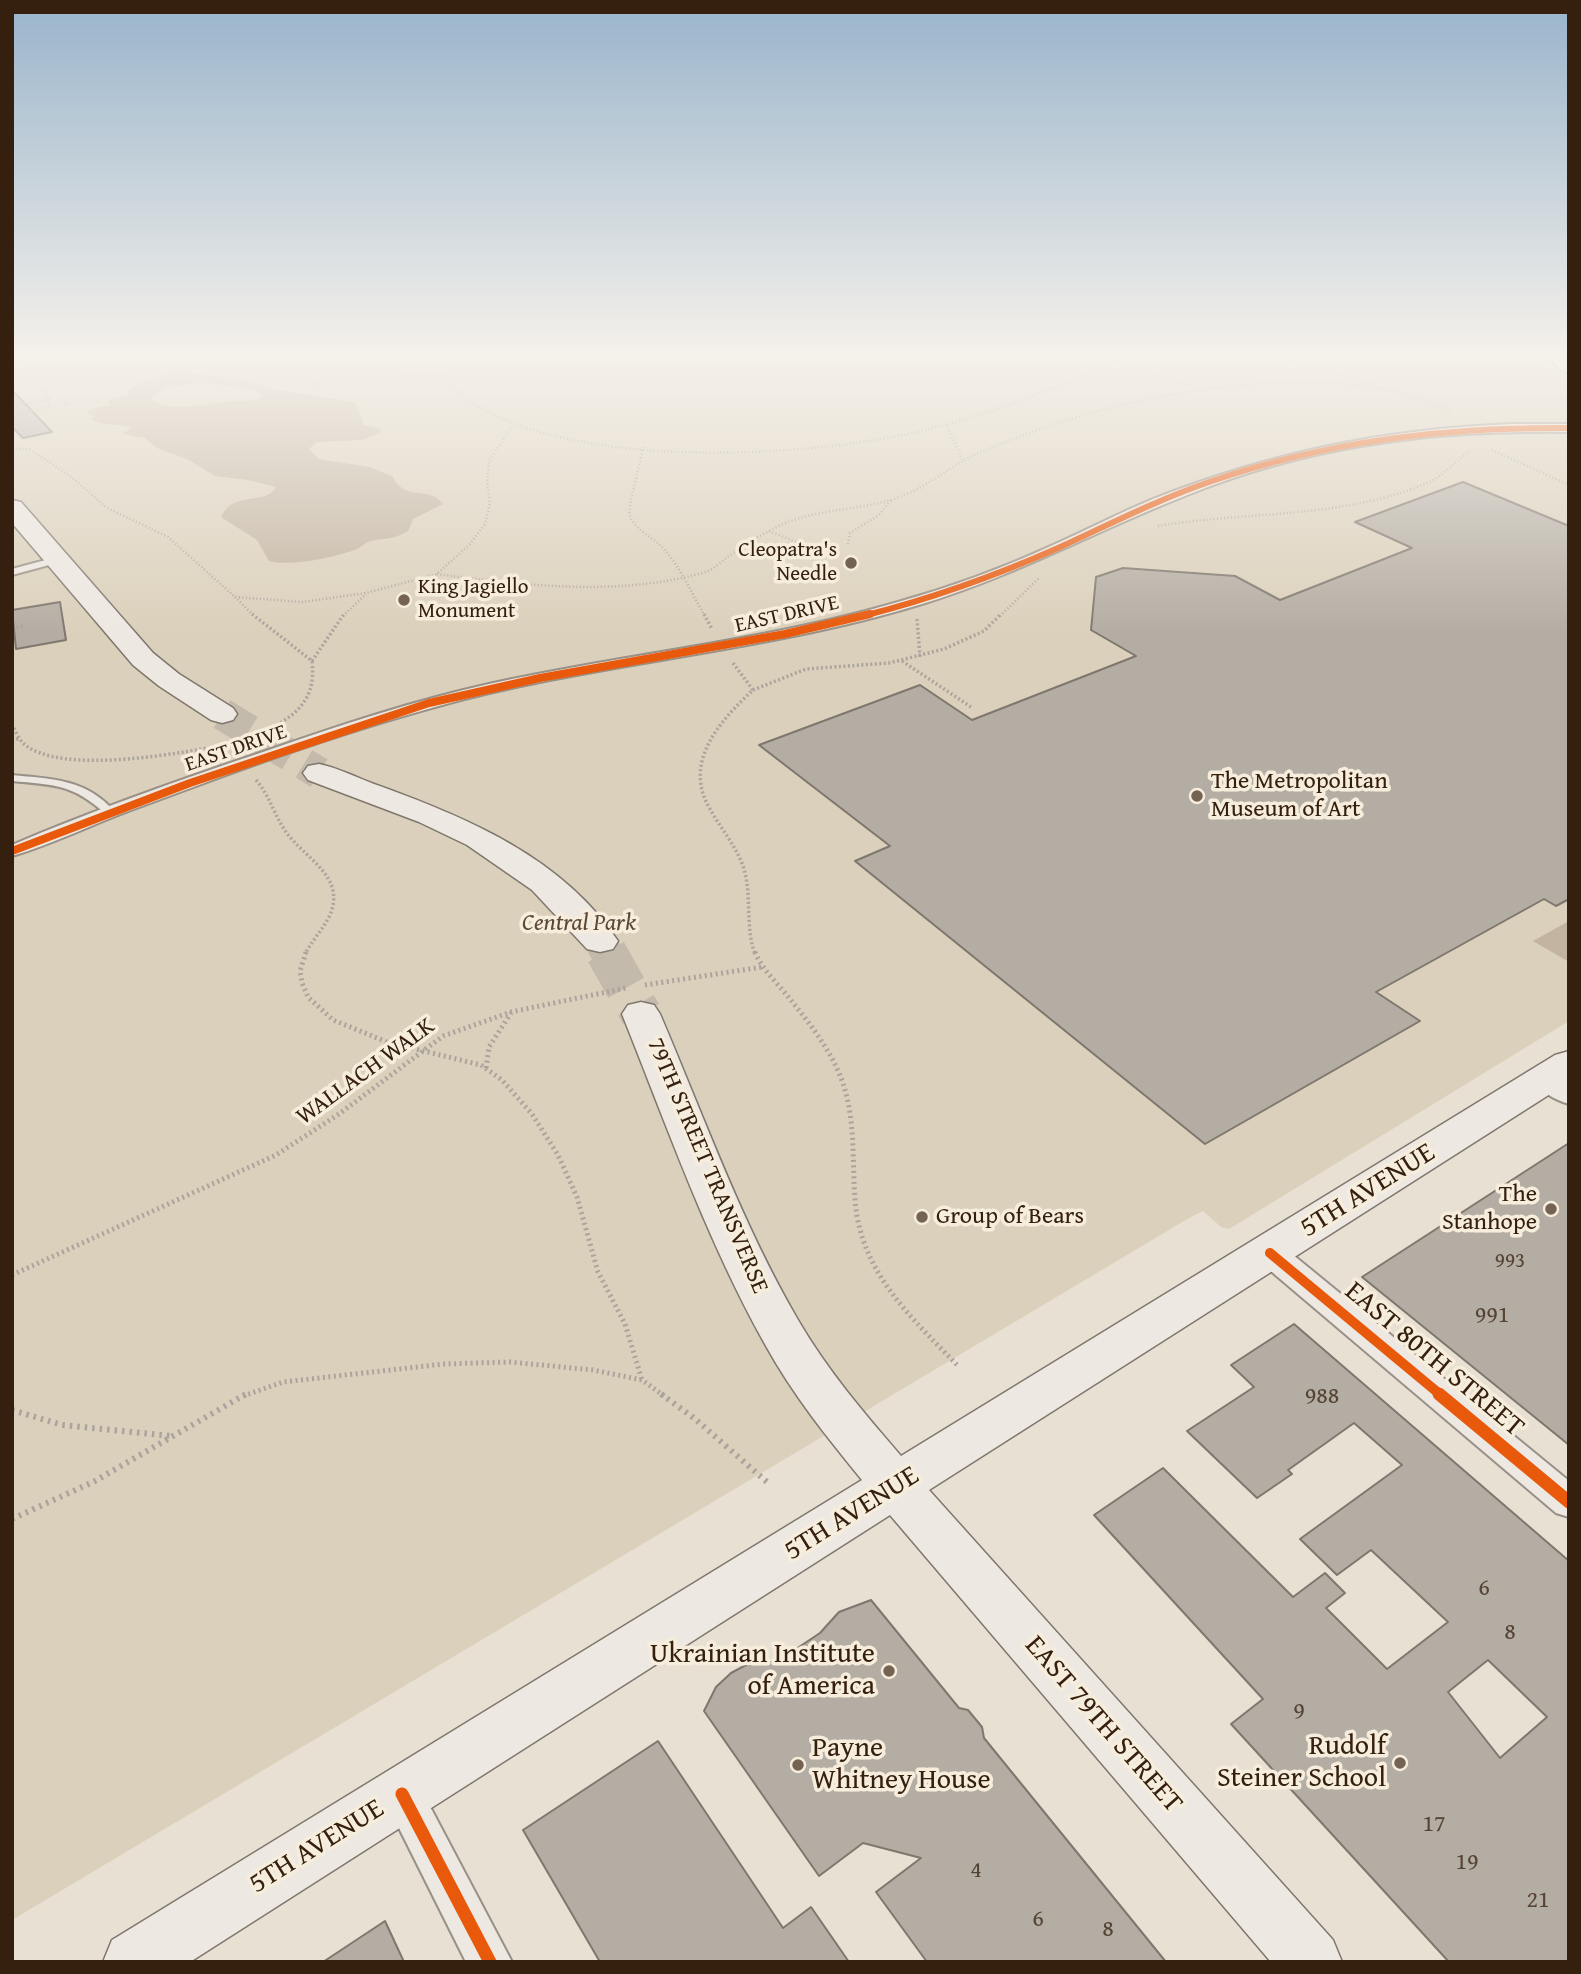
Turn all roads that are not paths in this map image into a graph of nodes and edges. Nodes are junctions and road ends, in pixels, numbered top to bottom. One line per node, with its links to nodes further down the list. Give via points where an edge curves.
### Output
1 (1319, 449): 8 (street, EAST DRIVE, via 1177,494 1018,565 911,603 763,640 457,695)
2 (12, 507): 3 (main road)
3 (57, 560): 4 (lane); 5 (main road, via 143,659)
4 (12, 572)
5 (222, 714)
6 (319, 773): 10 (main road, via 432,816 496,848 552,890)
7 (12, 778): 8 (lane, via 79,787)
8 (110, 812): 9 (street, EAST DRIVE)
9 (12, 851)
10 (600, 941)
11 (641, 1014): 14 (main road, 79TH STREET TRANSVERSE, via 718,1205 762,1296 828,1404)
12 (1561, 1079): 13 (main road, 5TH AVENUE)
13 (1270, 1253): 14 (main road, 5TH AVENUE); 15 (street, EAST 80TH STREET)
14 (895, 1488): 16 (main road, 5TH AVENUE); 19 (main road, EAST 79TH STREET)
15 (1569, 1502)
16 (402, 1794): 17 (main road, 5TH AVENUE); 18 (street)
17 (134, 1962)
18 (490, 1962)
19 (1311, 1962)

